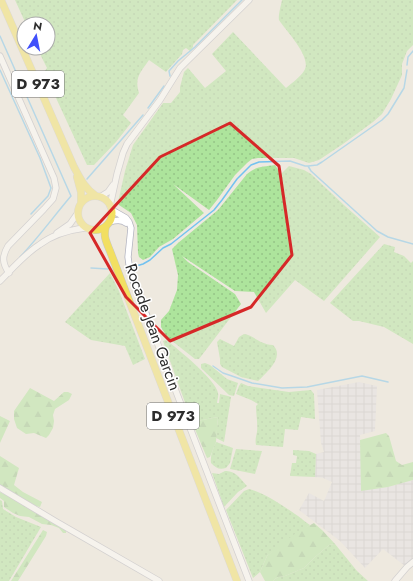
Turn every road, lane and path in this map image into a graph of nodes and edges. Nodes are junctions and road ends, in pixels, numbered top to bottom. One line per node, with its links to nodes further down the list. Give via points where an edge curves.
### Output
1 (1, 0): 4 (main road, D 973)
2 (249, 0): 5 (street, via 180,68 127,144)
3 (0, 56): 15 (street, via 56,185 53,198 5,251 4,264)
4 (74, 167): 6 (main road, D 973, via 86,187); 7 (main road, D 973)
5 (117, 174): 6 (street, via 110,190); 8 (street)
6 (98, 196): 7 (main road, via 88,197); 8 (main road)
7 (81, 202): 9 (main road)
8 (111, 208): 10 (main road, via 112,214); 11 (street, via 126,218)
9 (77, 214): 12 (main road, via 81,224); 13 (street, via 73,221)
10 (108, 224): 11 (street, via 121,220); 12 (main road, via 102,229); 14 (main road, Rocade Jean Garcin / D 973, via 104,235)
11 (131, 228): 21 (street, Rocade Jean Garcin / D 973, via 128,257 130,272)
12 (88, 229): 13 (street, via 70,230); 14 (main road, Rocade Jean Garcin / D 973, via 98,233)
13 (49, 239): 15 (street, via 35,247)
14 (110, 251): 20 (main road, Rocade Jean Garcin / D 973)
15 (9, 273): 16 (street)
16 (0, 281)
17 (0, 488): 19 (street)
18 (413, 562): 22 (street)
19 (160, 581)
20 (237, 581)
21 (249, 581)
22 (395, 581)

